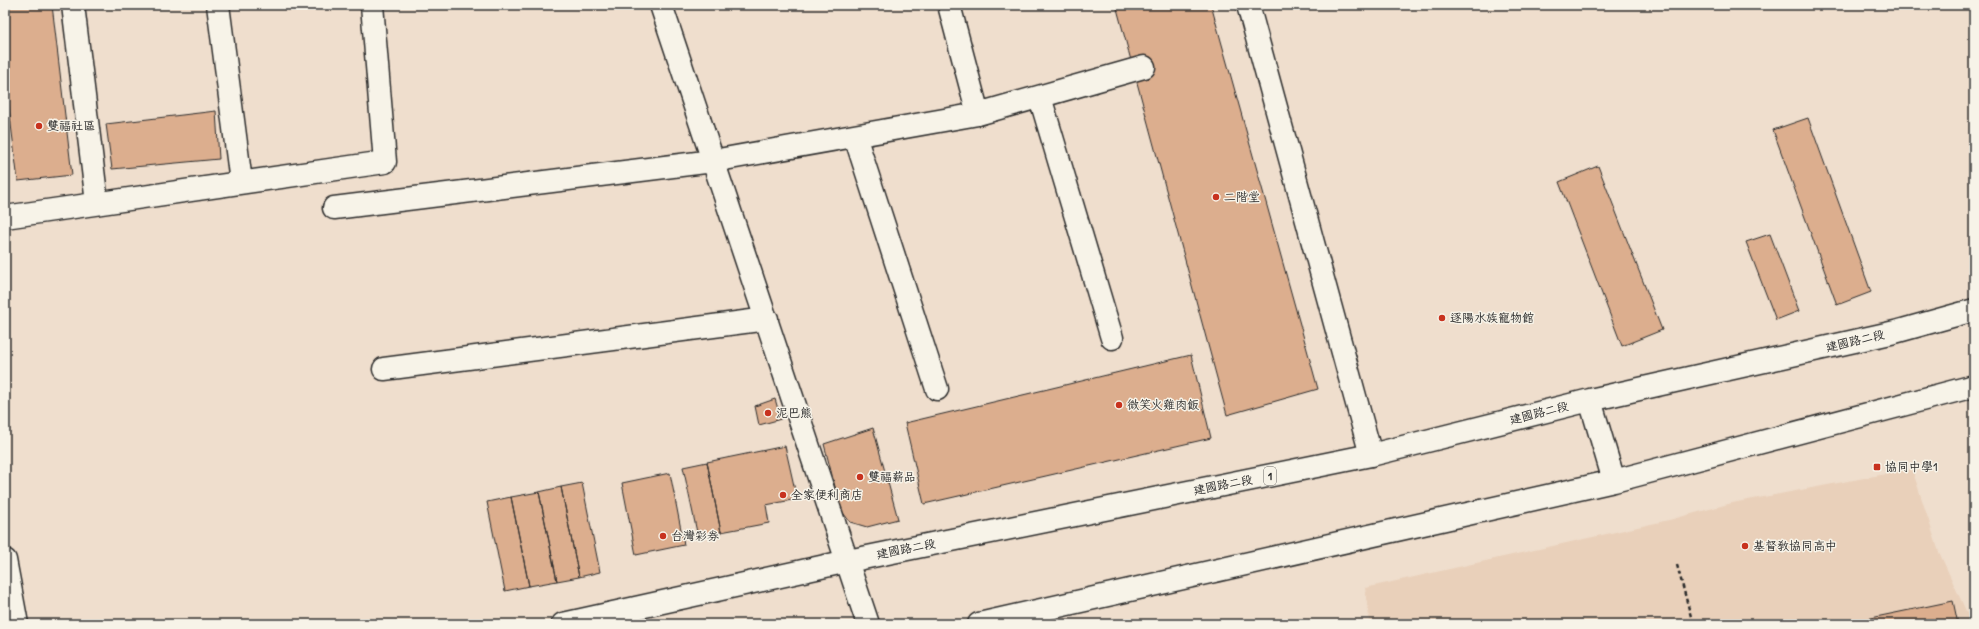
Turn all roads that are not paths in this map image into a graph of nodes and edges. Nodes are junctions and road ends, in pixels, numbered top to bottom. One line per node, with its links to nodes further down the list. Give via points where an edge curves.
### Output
1 (73, 5): 13 (street)
2 (218, 5): 12 (street)
3 (372, 5): 12 (street, via 385,162)
4 (661, 5): 11 (street)
5 (949, 5): 9 (street)
6 (1248, 5): 23 (street)
7 (1144, 67): 8 (street)
8 (1040, 97): 9 (street); 18 (street)
9 (978, 114): 10 (street)
10 (855, 136): 11 (street); 21 (street)
11 (713, 161): 14 (street); 17 (street)
12 (241, 182): 13 (street)
13 (97, 203): 15 (street)
14 (334, 208)
15 (6, 212)
16 (1974, 310): 22 (street, 建國路二段 / 1, via 1895,332)
17 (767, 319): 19 (street); 26 (street)
18 (1112, 338)
19 (384, 369)
20 (1974, 386): 24 (street)
21 (937, 389)
22 (1590, 400): 23 (street, 建國路二段 / 1); 24 (street)
23 (1372, 455): 26 (street, 建國路二段 / 1)
24 (1614, 481): 30 (street)
25 (5, 560): 27 (street)
26 (848, 561): 28 (street, 建國路二段 / 1); 29 (street)
27 (17, 624)
28 (563, 624)
29 (868, 624)
30 (979, 624)

